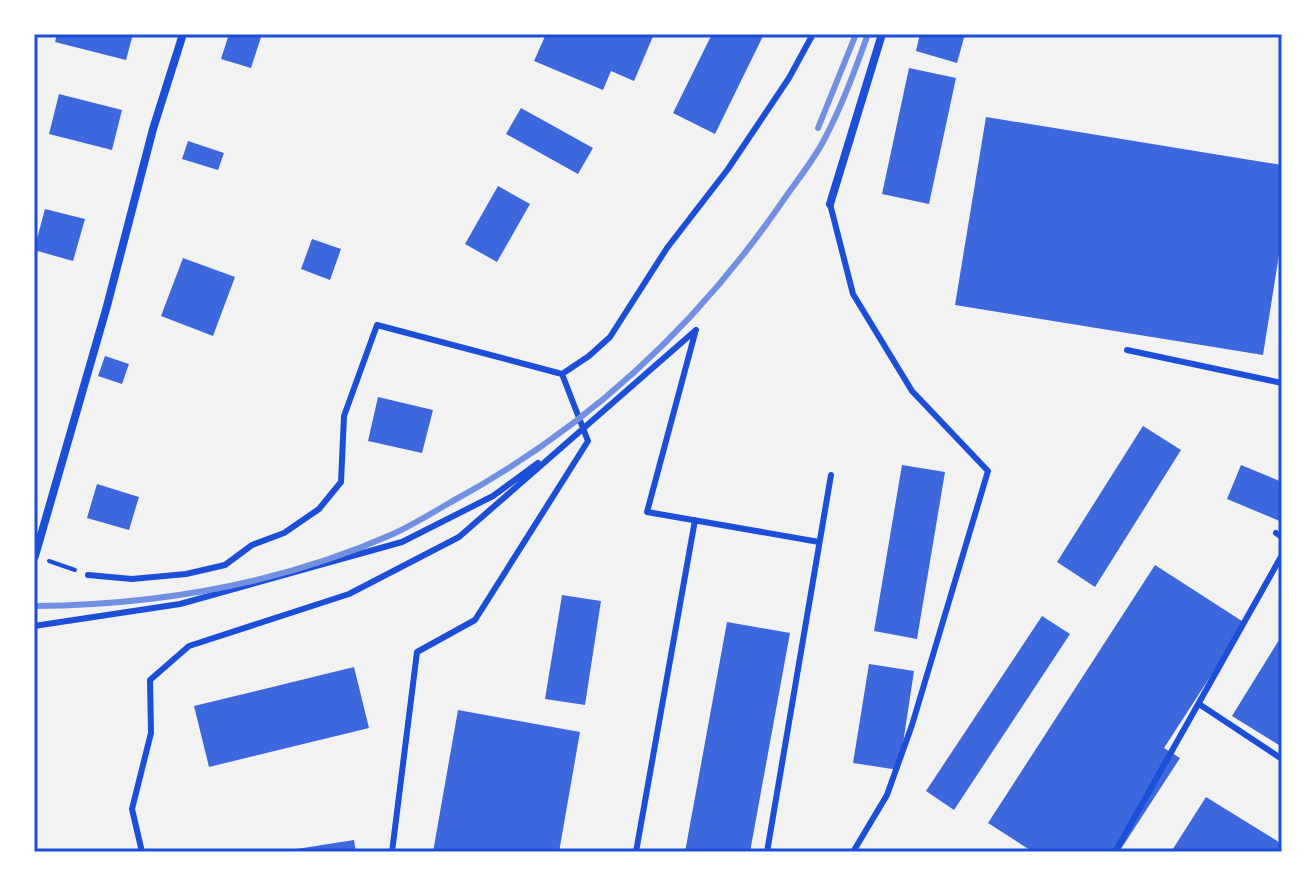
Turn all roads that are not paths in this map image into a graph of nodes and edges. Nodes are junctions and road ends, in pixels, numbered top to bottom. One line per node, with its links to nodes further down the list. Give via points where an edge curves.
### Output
1 (183, 34): 13 (street)
2 (813, 34): 6 (lane, via 789,78 610,337)
3 (882, 34): 4 (street)
4 (830, 204): 22 (lane, via 853,294 912,391 988,471 907,739 887,795)
5 (1127, 350): 7 (lane)
6 (562, 374): 8 (lane); 14 (lane, via 377,325 344,416 341,482 319,509 225,565 132,579)
7 (1282, 383)
8 (580, 431): 10 (lane, via 696,330 647,512); 15 (lane, via 493,496 402,542 180,604); 18 (lane, via 459,537 349,594 189,646 150,680 151,733 132,809); 19 (lane, via 588,441 475,620 417,652)
9 (831, 475): 11 (lane)
10 (695, 520): 11 (lane); 20 (lane)
11 (819, 542): 21 (lane)
12 (1282, 555): 16 (lane)
13 (35, 556)
14 (88, 575)
15 (34, 626)
16 (1199, 704): 17 (lane); 23 (lane)
17 (1282, 759)
18 (142, 852)
19 (392, 852)
20 (636, 852)
21 (767, 852)
22 (853, 852)
23 (1115, 852)

